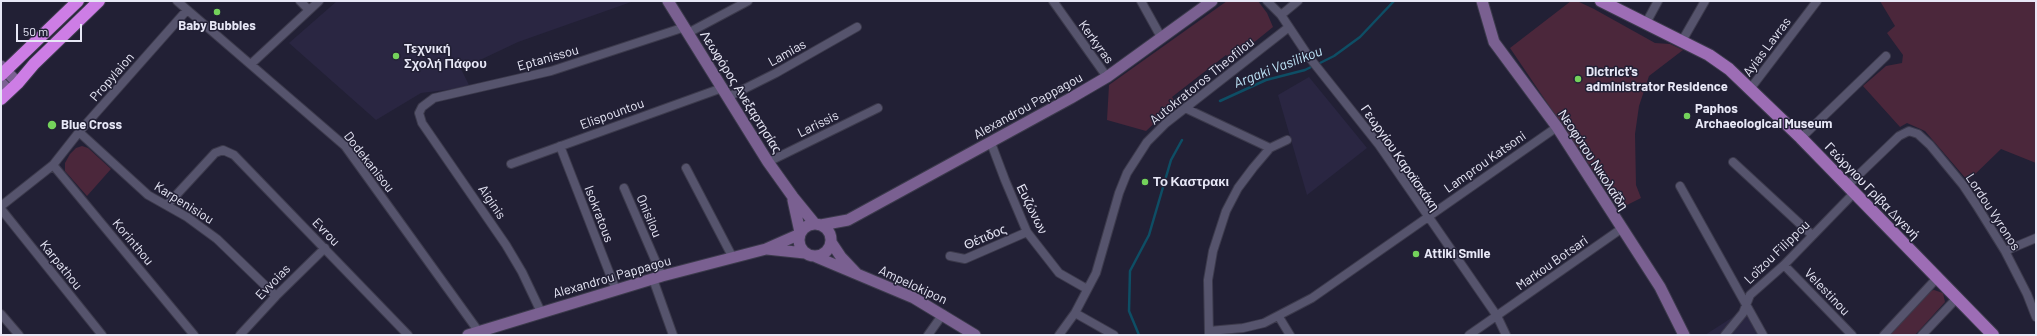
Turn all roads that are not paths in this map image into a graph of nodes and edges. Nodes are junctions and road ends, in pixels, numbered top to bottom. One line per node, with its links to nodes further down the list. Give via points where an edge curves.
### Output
1 (78, 1): 29 (highway)
2 (99, 1): 31 (highway)
3 (177, 1): 18 (street, Dodekanisou)
4 (300, 1): 19 (street)
5 (319, 1): 19 (street)
6 (668, 1): 24 (street, Λεωφόρος Ανεξαρτησίας)
7 (748, 1): 24 (street, Eptanissou)
8 (1053, 1): 30 (street, Kerkyras)
9 (1141, 1): 25 (street)
10 (1212, 1): 25 (street, Alexandrou Pappagou)
11 (1267, 1): 20 (street, Γεωργίου Καραϊσκάκη)
12 (1298, 1): 20 (street)
13 (1482, 1): 38 (street, Νεοφύτου Νικολαΐδη, via 1494,42)
14 (1601, 1): 21 (main road, Γεώργιου Γρίβα Διγενή)
15 (1658, 1): 21 (street)
16 (1705, 1): 26 (street)
17 (1817, 1): 32 (street, Ayias Lavras)
18 (187, 10): 28 (street, Dodekanisou); 39 (street, Propylaion)
19 (309, 10): 28 (street)
20 (1281, 15): 23 (street, Γεωργίου Καραϊσκάκη)
21 (1646, 23): 26 (main road, Γεώργιου Γρίβα Διγενή)
22 (857, 27): 34 (street, Lamias, via 776,73)
23 (1289, 27): 36 (street, Autokratoros Theofilou); 58 (street, Γεωργίου Καραϊσκάκη, via 1309,57 1380,145)
24 (686, 30): 34 (street, Λεωφόρος Ανεξαρτησίας); 37 (street, Eptanissou, via 551,71 434,98 425,103)
25 (1162, 36): 30 (street, Alexandrou Pappagou)
26 (1682, 41): 32 (main road, Γεώργιου Γρίβα Διγενή, via 1720,62)
27 (1886, 56): 41 (street)
28 (251, 64): 90 (street, Dodekanisou, via 344,146)
29 (3, 71): 31 (street)
30 (1107, 77): 43 (street, Alexandrou Pappagou)
31 (18, 83): 33 (highway)
32 (1750, 89): 41 (main road, Γεώργιου Γρίβα Διγενή)
33 (4, 91)
34 (725, 92): 44 (street, Elispountou); 46 (street, Λεωφόρος Ανεξαρτησίας)
35 (878, 108): 46 (street, Larissis)
36 (1185, 108): 45 (street); 77 (street, Autokratoros Theofilou, via 1147,142 1127,173 1096,273)
37 (420, 110): 83 (street, Aiginis, via 422,123 506,245)
38 (1557, 127): 58 (street, Lamprou Katsoni); 61 (street, Νεοφύτου Νικολαΐδη)
39 (79, 132): 49 (street, Propylaion); 55 (street, Karpenisiou, via 148,195)
40 (1913, 132): 53 (street, Loïzou Filippou, via 1908,131 1899,136); 69 (street, Lordou Vyronos, via 1930,145 1963,185)
41 (1801, 138): 53 (main road, Γεώργιου Γρίβα Διγενή)
42 (1287, 140): 45 (street)
43 (991, 143): 59 (street, Alexandrou Pappagou); 62 (street, Ευζώνων)
44 (560, 146): 48 (street, Elispountou); 78 (street, Isokratous)
45 (1270, 148): 91 (street, via 1238,188 1222,221 1208,280)
46 (768, 162): 54 (street, Λεωφόρος Ανεξαρτησίας)
47 (1733, 162): 64 (street)
48 (511, 164)
49 (53, 165): 56 (street, Propylaion); 94 (street, Korinthou)
50 (686, 168): 72 (street)
51 (1680, 186): 82 (street)
52 (624, 188): 75 (street, Onisilou)
53 (1851, 189): 64 (street, Loïzou Filippou); 76 (main road, Γεώργιου Γρίβα Διγενή)
54 (793, 197): 60 (street, Λεωφόρος Ανεξαρτησίας); 63 (street, Λεωφόρος Ανεξαρτησίας)
55 (166, 205): 67 (street, Evrou, via 215,153 222,150 234,155); 79 (street, Karpenisiou, via 217,238)
56 (1, 206)
57 (1, 209): 93 (street, Karpathou)
58 (1427, 216): 87 (street, Γεωργίου Καραϊσκάκη); 88 (street, Lamprou Katsoni, via 1324,291)
59 (848, 220): 60 (street, Alexandrou Pappagou); 66 (street, Alexandrou Pappagou)
60 (818, 225): 63 (street, via 806,227); 66 (street, via 828,231)
61 (1621, 229): 87 (street, Markou Botsari); 106 (street, Νεοφύτου Νικολαΐδη, via 1660,287)
62 (1027, 232): 71 (street, Θέτιδος, via 965,260); 77 (street, Ευζώνων, via 1059,273)
63 (800, 233): 68 (street, Alexandrou Pappagou); 70 (street, via 798,242)
64 (1812, 235): 73 (street, Loïzou Filippou)
65 (2036, 238): 69 (street)
66 (831, 241): 70 (street, via 827,251 819,256); 74 (street, Ampelokipon, via 841,257)
67 (325, 248): 79 (street, Evvoias); 96 (street, Evrou)
68 (766, 249): 70 (street, Alexandrou Pappagou); 72 (street, Alexandrou Pappagou)
69 (2005, 252): 81 (street, Lordou Vyronos)
70 (809, 255): 74 (street, Ampelokipon)
71 (950, 256)
72 (733, 258): 75 (street, Alexandrou Pappagou)
73 (1784, 265): 82 (street, Loïzou Filippou, via 1755,289); 109 (street, Velestinou)
74 (858, 274): 86 (street, Ampelokipon, via 876,284 914,298)
75 (658, 278): 78 (street, Alexandrou Pappagou); 98 (street, Onisilou)
76 (1937, 278): 80 (main road, Γεώργιου Γρίβα Διγενή); 110 (street)
77 (1087, 289): 84 (street, Autokratoros Theofilou)
78 (616, 290): 83 (street, Alexandrou Pappagou)
79 (276, 296): 95 (street, Evvoias)
80 (1956, 299): 111 (street); 112 (main road, Γεώργιου Γρίβα Διγενή)
81 (2034, 302): 89 (street, Lordou Vyronos)
82 (1745, 305): 107 (street, Loïzou Filippou, via 1738,321); 108 (street)
83 (541, 312): 90 (street, Alexandrou Pappagou)
84 (1076, 313): 101 (street, Autokratoros Theofilou); 102 (street)
85 (1, 314): 92 (street)
86 (943, 314): 99 (street); 100 (street, Ampelokipon)
87 (1497, 316): 104 (street, Markou Botsari); 105 (street, Γεωργίου Καραϊσκάκη)
88 (1279, 317): 91 (street, Lamprou Katsoni, via 1243,328); 103 (street)
89 (2036, 317)
90 (479, 332): 97 (street, Alexandrou Pappagou)
91 (1209, 333)
92 (19, 335)
93 (102, 335)
94 (194, 335)
95 (240, 335)
96 (408, 335)
97 (468, 335)
98 (673, 335)
99 (928, 335)
100 (975, 335)
101 (1059, 335)
102 (1114, 335)
103 (1290, 335)
104 (1469, 335)
105 (1506, 335)
106 (1684, 335)
107 (1725, 335)
108 (1763, 335)
109 (1852, 335)
110 (1884, 335)
111 (1922, 335)
112 (1993, 335)

